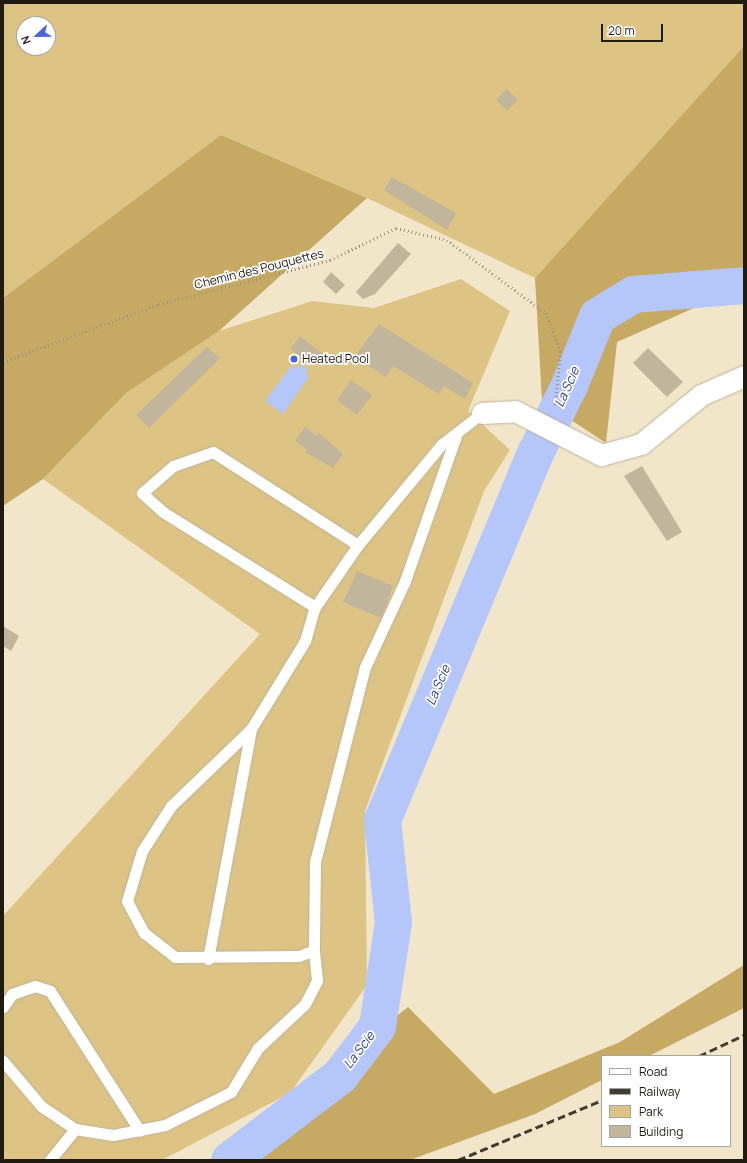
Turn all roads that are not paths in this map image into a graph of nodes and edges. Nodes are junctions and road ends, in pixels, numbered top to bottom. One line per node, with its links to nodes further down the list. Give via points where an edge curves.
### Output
1 (744, 376): 2 (street, via 701,395 640,444 601,455 515,411)
2 (482, 413): 3 (lane)
3 (457, 433): 4 (lane, via 442,444); 7 (lane, via 404,581 365,667 315,862)
4 (358, 545): 5 (lane); 5 (lane, via 213,452 173,466 142,493 163,512)
5 (315, 607): 6 (lane, via 305,641)
6 (251, 729): 8 (lane); 8 (lane, via 171,806 142,851 127,901 144,933 175,957)
7 (314, 950): 8 (lane, via 300,956); 12 (lane, via 317,980 305,1004 258,1048 231,1092 165,1125)
8 (208, 959)
9 (3, 1007): 12 (lane, via 12,994 35,986 50,990)
10 (3, 1061): 11 (lane, via 41,1106)
11 (75, 1130): 12 (lane, via 113,1135); 13 (lane)
12 (140, 1131)
13 (50, 1160)

